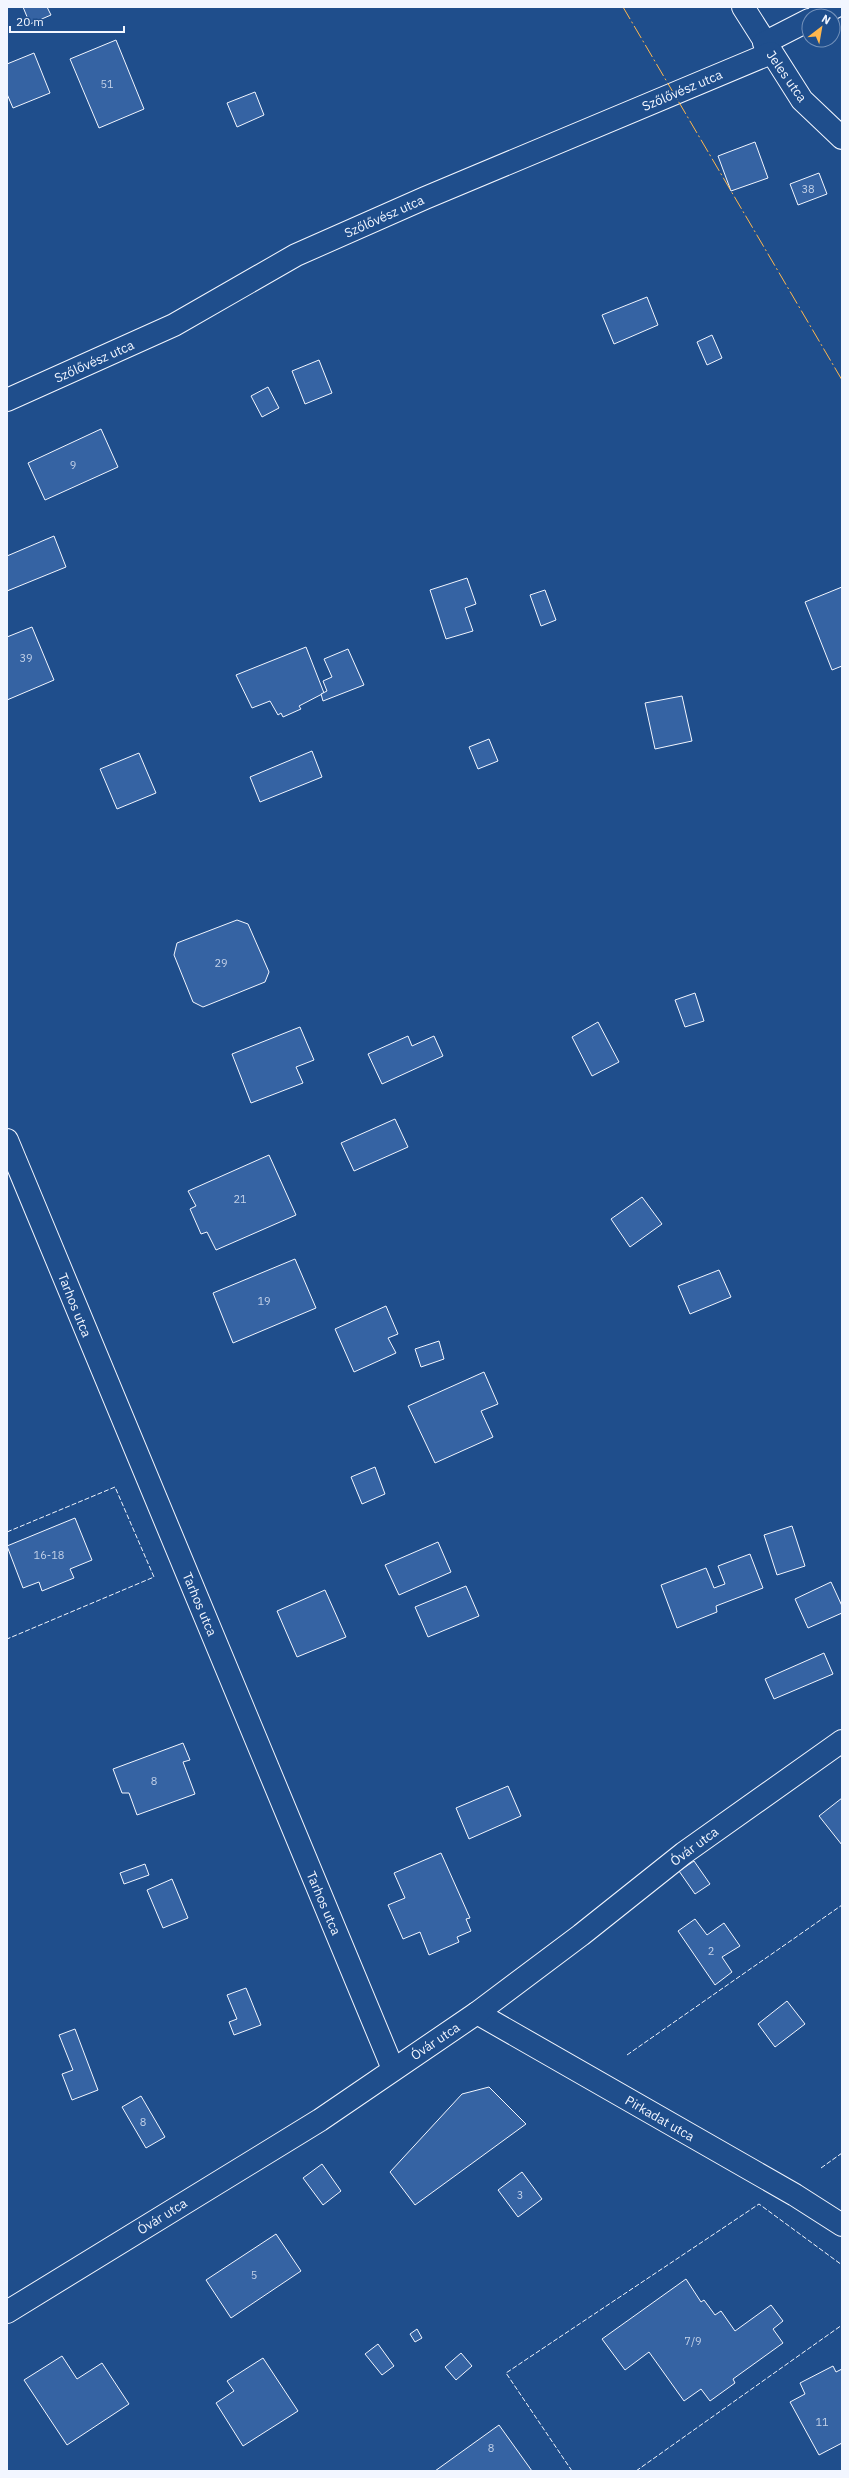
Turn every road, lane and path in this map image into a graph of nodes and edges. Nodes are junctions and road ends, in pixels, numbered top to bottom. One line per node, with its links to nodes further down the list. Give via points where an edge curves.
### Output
1 (742, 7): 3 (street, Jeles utca)
2 (801, 25): 3 (street, Szőlővész utca)
3 (767, 48): 4 (street, Jeles utca, via 802,100); 5 (street, Szőlővész utca, via 296,255 174,325)
4 (842, 138)
5 (7, 400)
6 (7, 1140): 9 (street, Tarhos utca)
7 (842, 1741): 8 (street, Óvár utca, via 684,1853)
8 (477, 2013): 9 (street, Óvár utca); 10 (street, Pirkadat utca)
9 (392, 2069): 11 (street, Óvár utca, via 320,2120)
10 (842, 2224)
11 (7, 2312)

